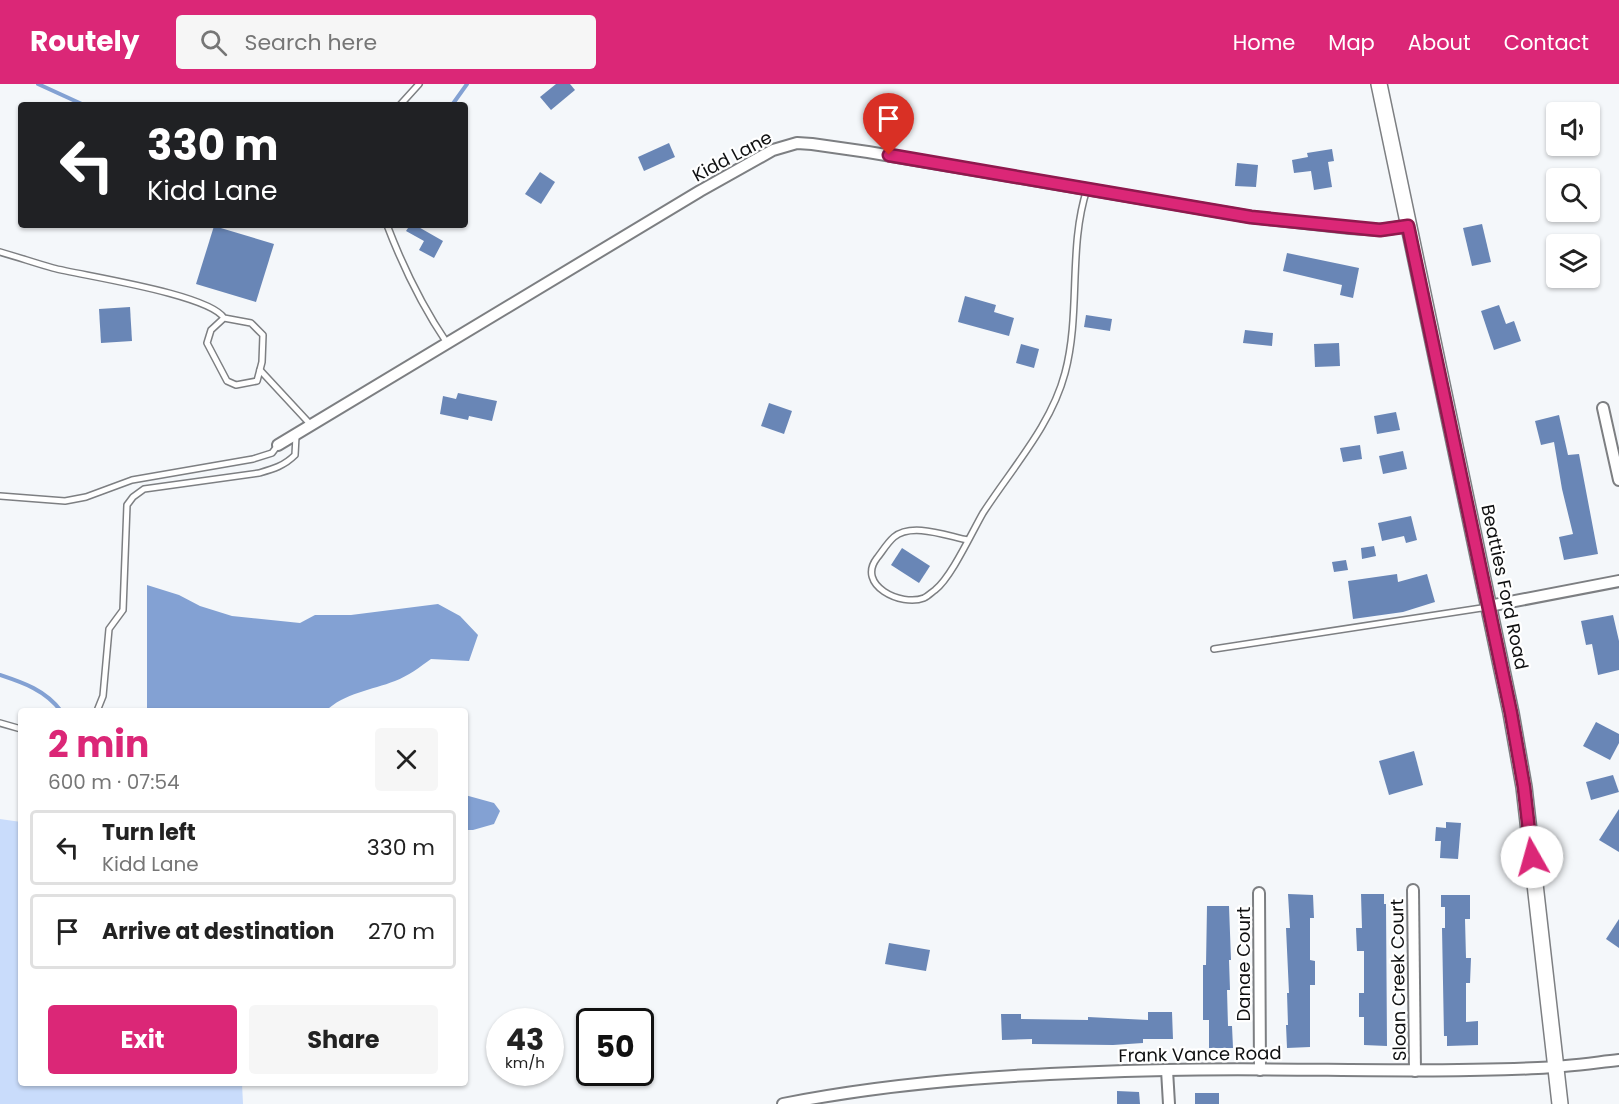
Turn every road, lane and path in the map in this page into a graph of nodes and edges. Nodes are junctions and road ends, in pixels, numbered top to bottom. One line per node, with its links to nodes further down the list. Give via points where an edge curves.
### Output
1 (419, 84): 3 (lane)
2 (1379, 84): 5 (main road, Beatties Ford Road)
3 (403, 102)
4 (1087, 189): 5 (street, Kidd Lane, via 1251,217 1360,229); 9 (street, Kidd Lane, via 812,144 784,146 700,191); 17 (lane, via 1080,212 1074,317 1065,373 1035,440)
5 (1408, 226): 19 (main road, Beatties Ford Road)
6 (388, 228): 9 (lane, via 401,262)
7 (0, 252): 8 (lane, via 192,300)
8 (224, 318): 10 (lane, via 251,323 263,334); 10 (lane, via 211,330 207,343 226,381 236,385 257,381)
9 (447, 344): 12 (street, Kidd Lane)
10 (260, 370): 12 (lane)
11 (1603, 408): 15 (street)
12 (311, 425): 13 (street, Kidd Lane)
13 (297, 434): 14 (street, Kidd Lane); 21 (lane, via 295,455 276,468 144,489 127,505 123,610 109,629 103,696)
14 (278, 445): 16 (lane, via 273,453 253,459 132,480 65,501)
15 (1619, 480)
16 (0, 496)
17 (968, 540): 17 (lane, via 938,587 923,598 899,600 882,592 872,577 874,562 893,537 907,530)
18 (1619, 581): 19 (street)
19 (1489, 606): 20 (lane); 27 (main road, Beatties Ford Road, via 1524,787)
20 (1214, 649)
21 (98, 708)
22 (0, 723): 23 (lane)
23 (18, 728)
24 (1413, 890): 30 (street, Sloan Creek Court)
25 (1259, 893): 29 (street, Danae Court)
26 (1619, 1060): 27 (street, Frank Vance Road)
27 (1556, 1067): 30 (street, Frank Vance Road); 33 (main road, Beatties Ford Road)
28 (1167, 1070): 29 (street, Frank Vance Road); 31 (street, Frank Vance Road, via 964,1079); 32 (street)
29 (1260, 1070): 30 (street, Frank Vance Road)
30 (1415, 1071)
31 (783, 1104)
32 (1169, 1104)
33 (1560, 1104)

